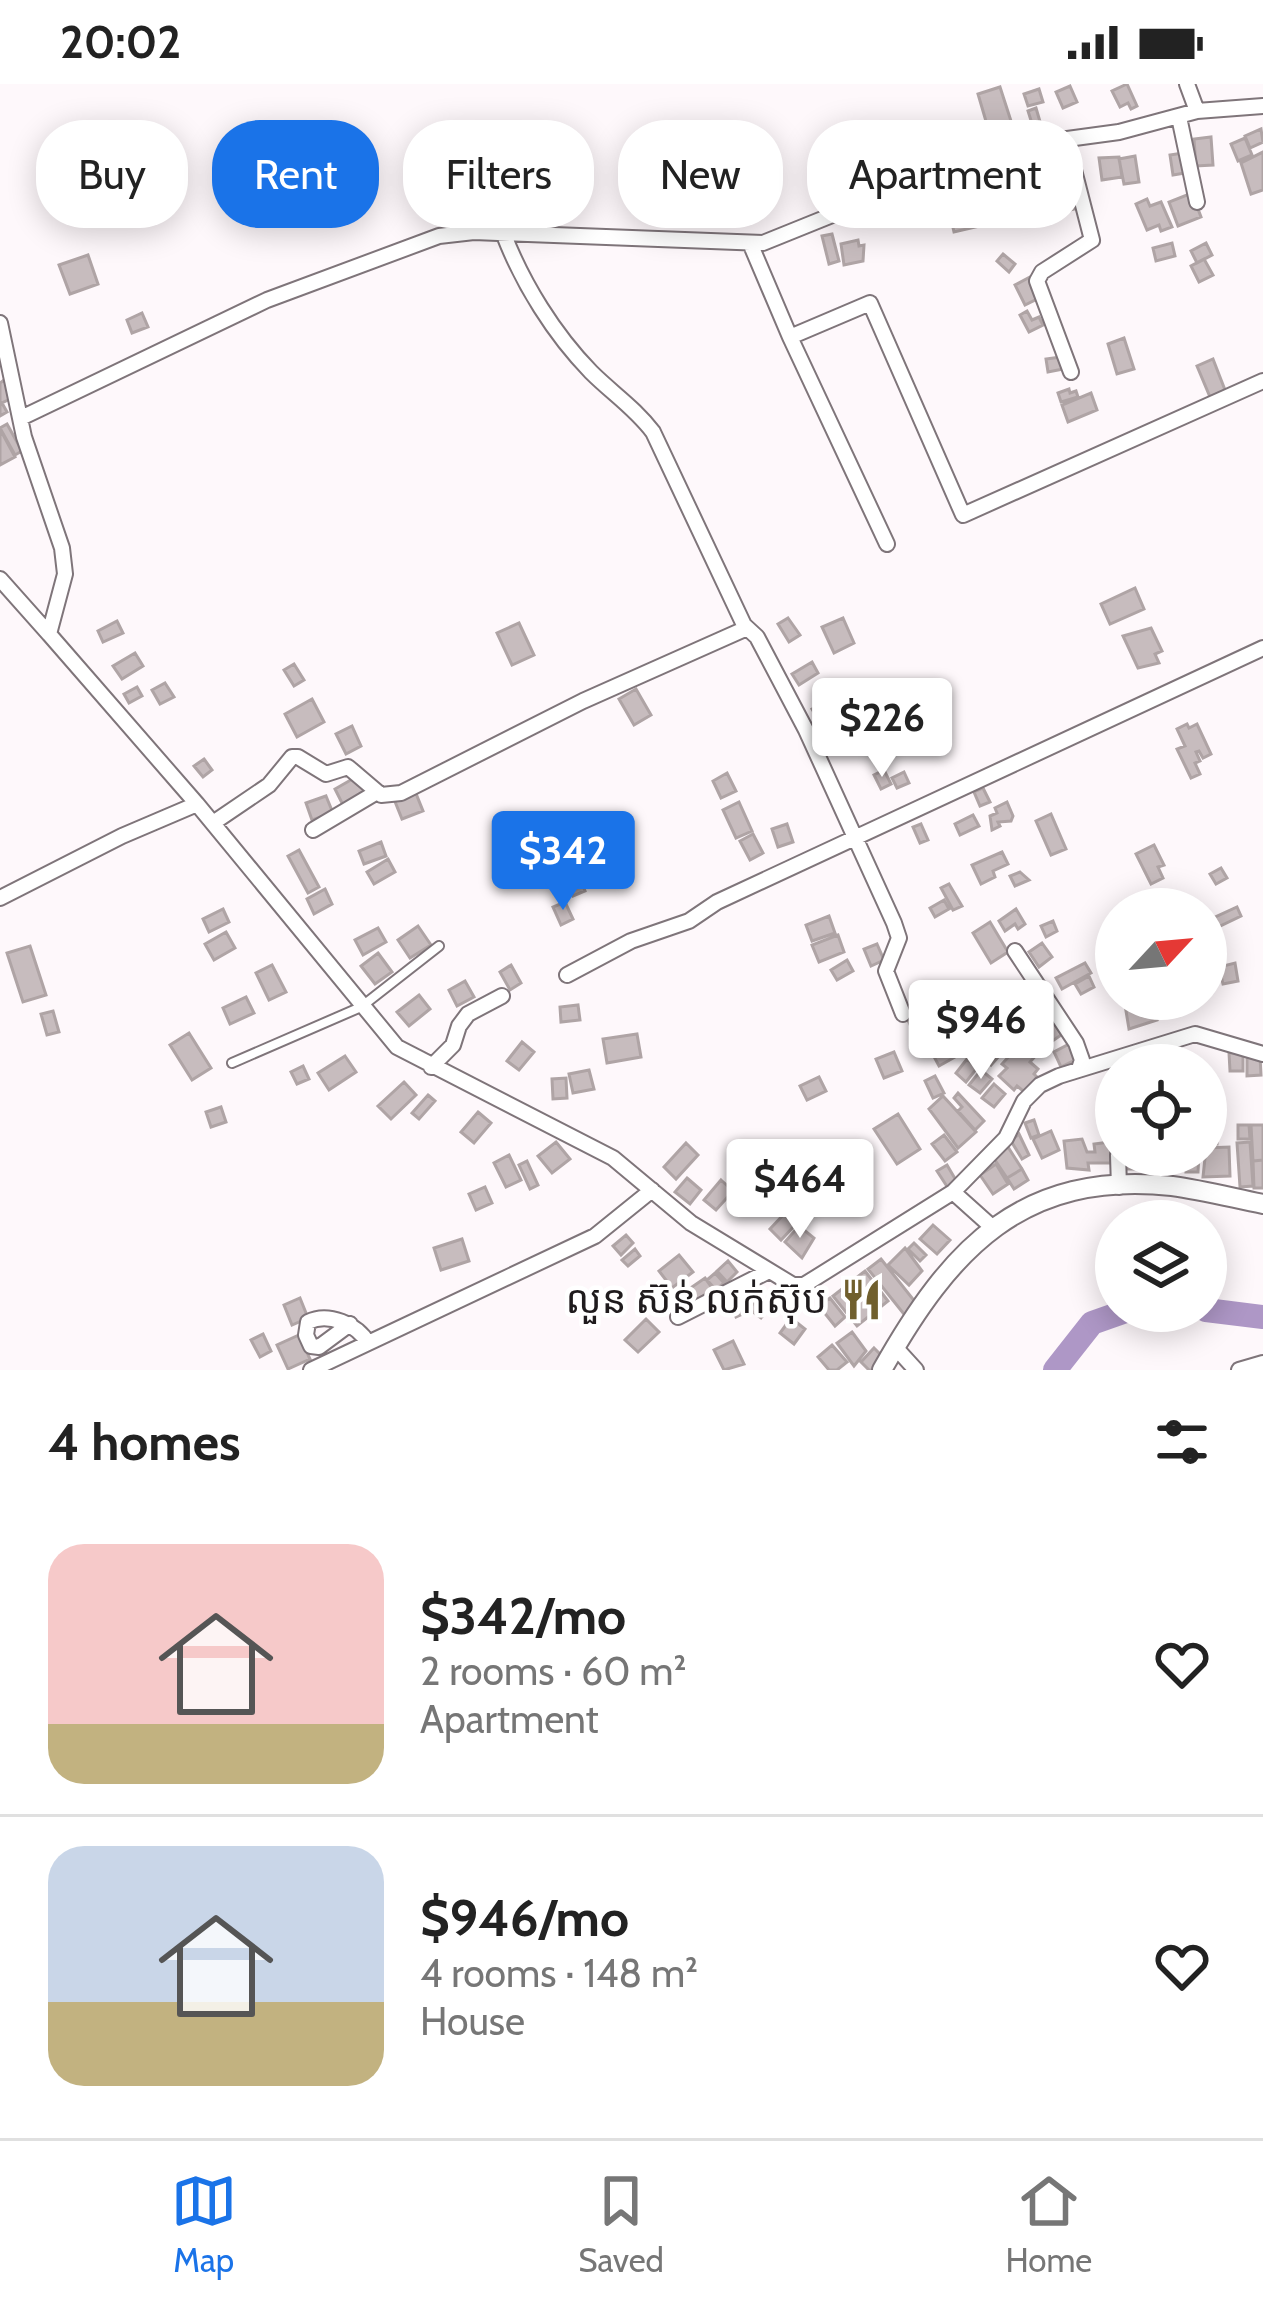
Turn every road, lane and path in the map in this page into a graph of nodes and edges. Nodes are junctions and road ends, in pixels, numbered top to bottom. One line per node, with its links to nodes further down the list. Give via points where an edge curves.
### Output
1 (1187, 84): 3 (street)
2 (1263, 106): 3 (street)
3 (1197, 111): 4 (street)
4 (1179, 117): 5 (street); 6 (street)
5 (1083, 137)
6 (1197, 202)
7 (1083, 205): 13 (street, via 1092,240 1037,281)
8 (807, 227): 10 (street)
9 (504, 235): 10 (street); 15 (street, via 439,236 289,292); 18 (street, via 567,344 653,432)
10 (750, 243): 12 (street)
11 (0, 323): 15 (street)
12 (790, 338): 14 (street, via 870,303 964,515); 16 (street)
13 (1071, 372)
14 (1263, 381)
15 (21, 418): 19 (street, via 62,548 65,574)
16 (887, 544)
17 (0, 579): 19 (street)
18 (746, 628): 21 (street, via 401,793); 25 (street)
19 (49, 634): 22 (street)
20 (1263, 648): 25 (street)
21 (376, 792): 23 (street, via 348,766 326,774 292,757 269,784); 24 (street)
22 (197, 804): 23 (street); 26 (street)
23 (212, 823): 31 (street)
24 (313, 830)
25 (857, 839): 29 (street); 32 (street, via 899,938 886,971)
26 (0, 898)
27 (439, 946): 31 (lane)
28 (1016, 951): 36 (street, via 1076,1043)
29 (567, 975)
30 (502, 996): 35 (street, via 468,1014 454,1045)
31 (362, 1007): 34 (lane); 35 (street, via 397,1047)
32 (903, 1014)
33 (1263, 1054): 36 (street, via 1195,1034)
34 (232, 1063)
35 (431, 1066): 39 (street, via 613,1158)
36 (1079, 1069): 40 (street, via 1040,1084 1006,1138)
37 (1119, 1176): 38 (street)
38 (1120, 1187): 41 (street, via 1170,1186); 42 (street, via 1056,1197)
39 (652, 1190): 43 (street); 46 (street, via 595,1236)
40 (953, 1192): 42 (street); 43 (street, via 816,1280 794,1285)
41 (1263, 1204)
42 (992, 1227): 47 (street)
43 (769, 1271): 44 (street)
44 (678, 1317)
45 (350, 1324): 46 (street)
46 (368, 1342): 49 (street)
47 (896, 1347): 50 (street); 51 (street)
48 (1263, 1363): 52 (street)
49 (311, 1370)
50 (882, 1370)
51 (916, 1370)
52 (1239, 1370)

